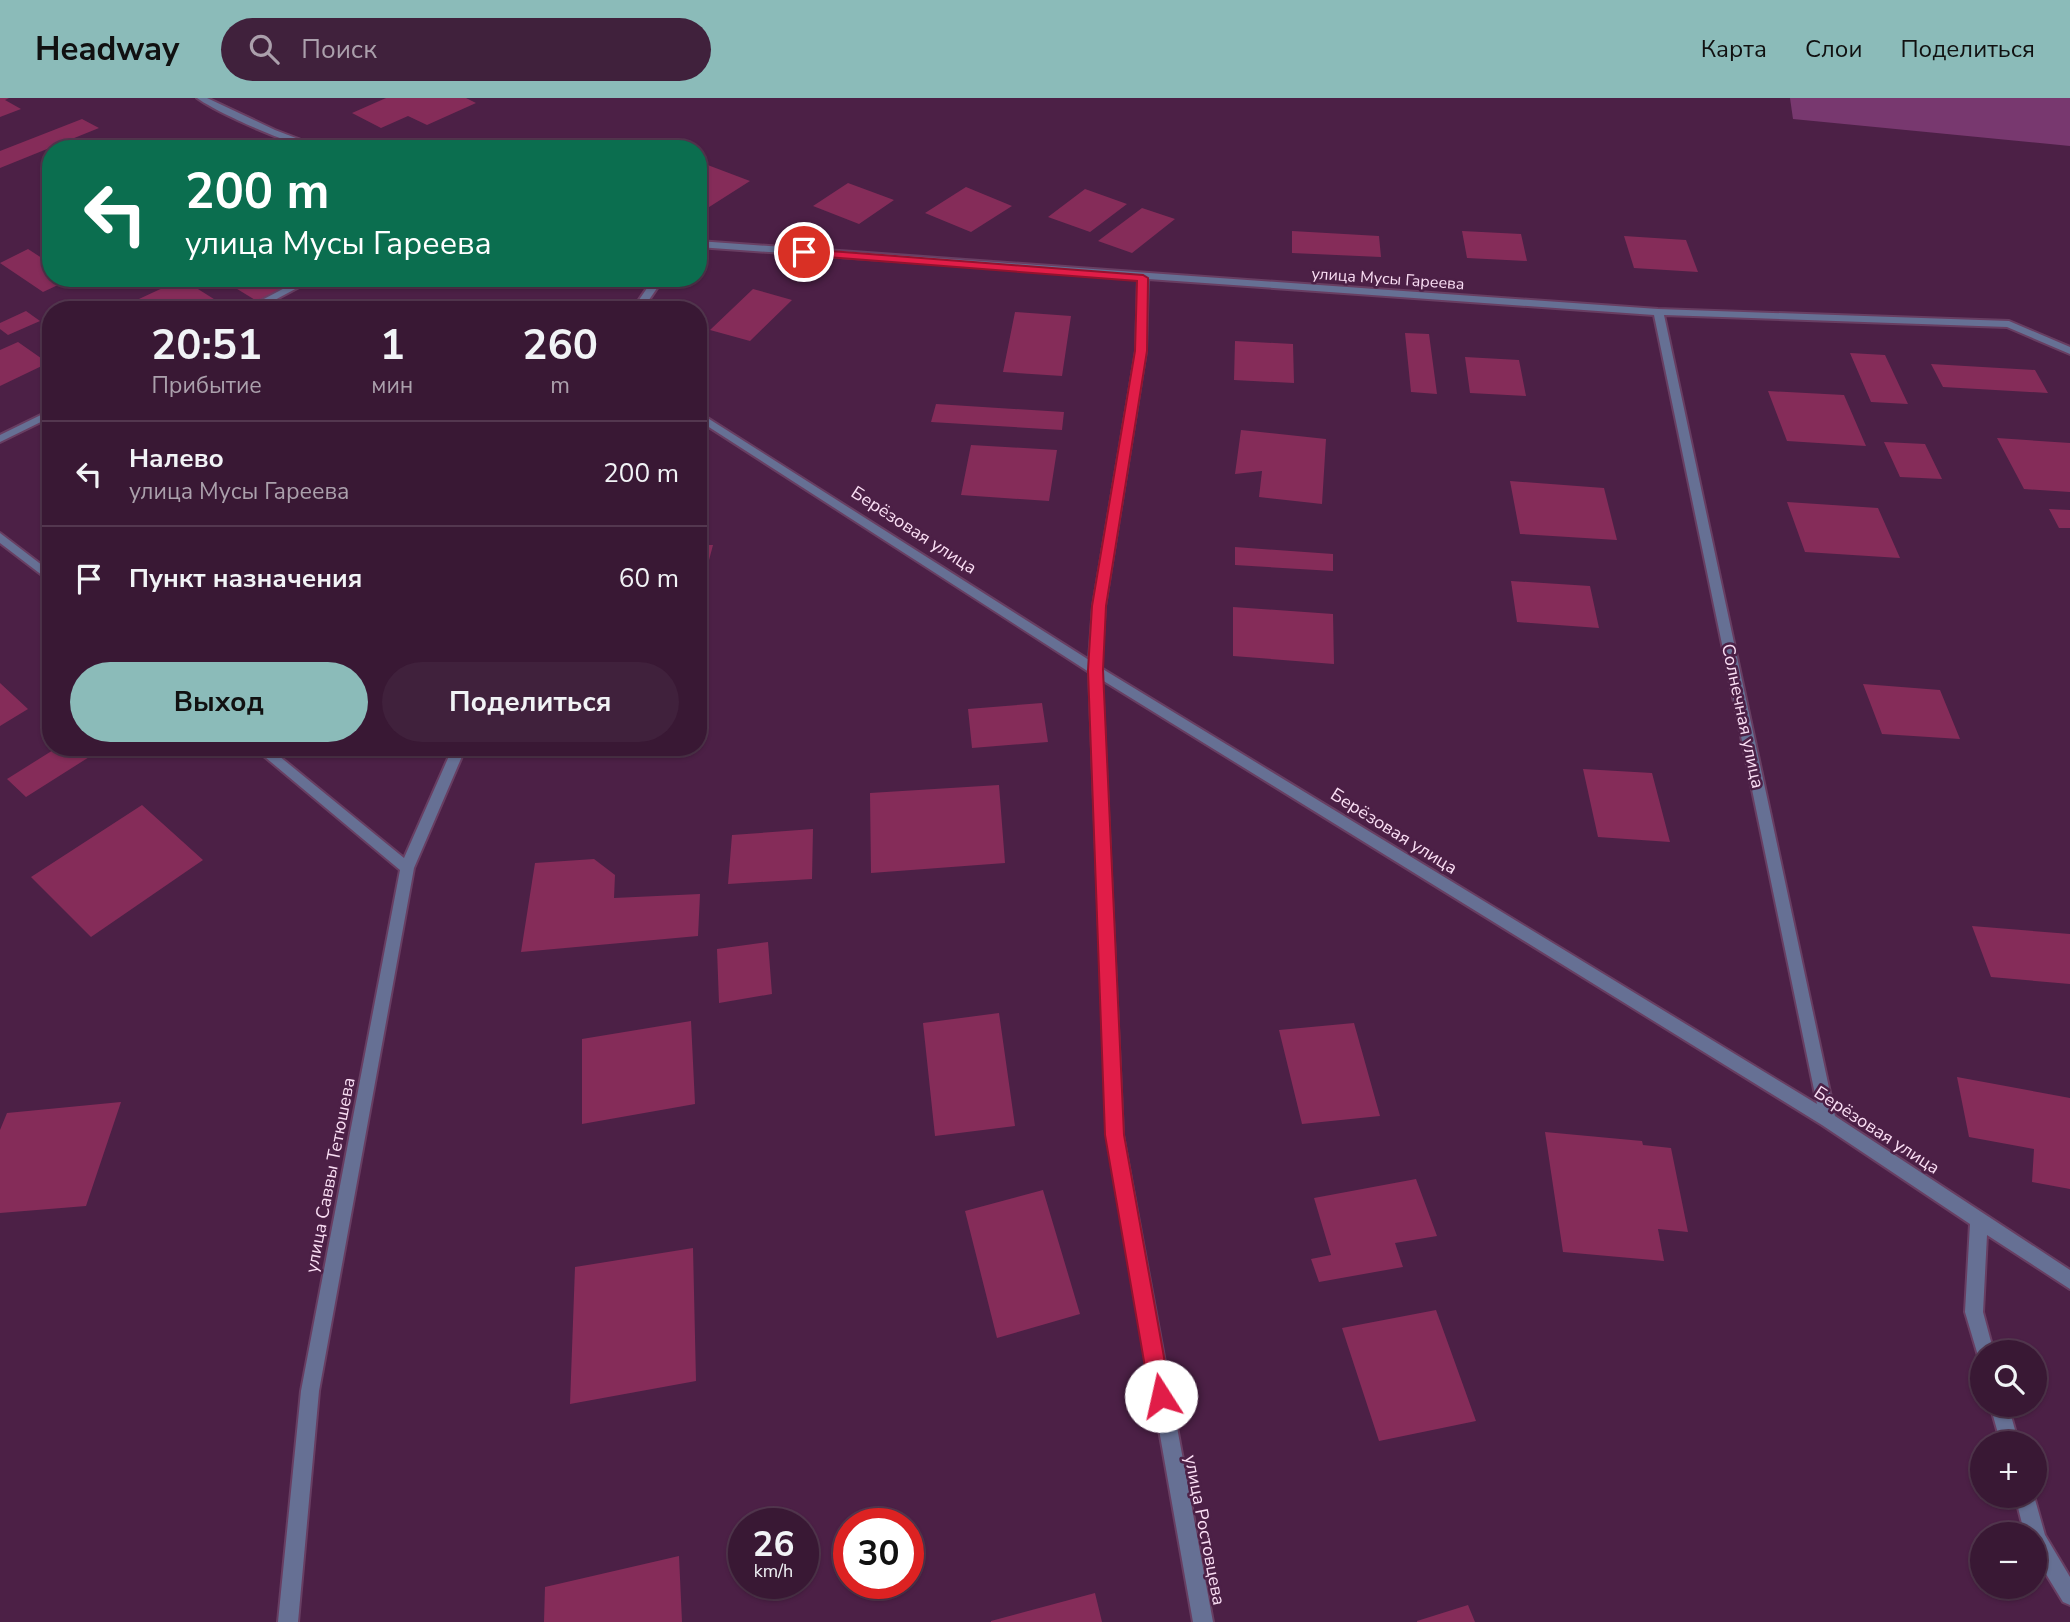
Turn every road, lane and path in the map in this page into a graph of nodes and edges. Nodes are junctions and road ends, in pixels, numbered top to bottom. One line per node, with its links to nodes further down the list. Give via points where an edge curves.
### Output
1 (201, 98): 2 (street)
2 (294, 140)
3 (707, 245): 4 (street, улица Мусы Гареева)
4 (1143, 278): 7 (street, улица Мусы Гареева); 14 (street, улица Ростовцева, via 1141,351 1099,606)
5 (292, 287): 6 (street)
6 (265, 301)
7 (1658, 312): 8 (street, улица Мусы Гареева, via 2009,324); 18 (street, Солнечная улица)
8 (2070, 351)
9 (42, 418): 11 (street)
10 (707, 421): 14 (street, Берёзовая улица)
11 (0, 439)
12 (0, 537): 13 (street)
13 (42, 571)
14 (1096, 670): 18 (street, Берёзовая улица); 25 (street, улица Ростовцева, via 1115,1135)
15 (270, 756): 17 (street)
16 (456, 756): 17 (street, улица Саввы Тетюшева)
17 (407, 867): 24 (street, улица Саввы Тетюшева, via 310,1391)
18 (1828, 1120): 19 (street, Берёзовая улица)
19 (1979, 1219): 20 (street, Берёзовая улица); 21 (street, via 1974,1312)
20 (2070, 1280)
21 (1982, 1340)
22 (2047, 1556): 23 (street)
23 (2070, 1595)
24 (288, 1622)
25 (1203, 1622)

